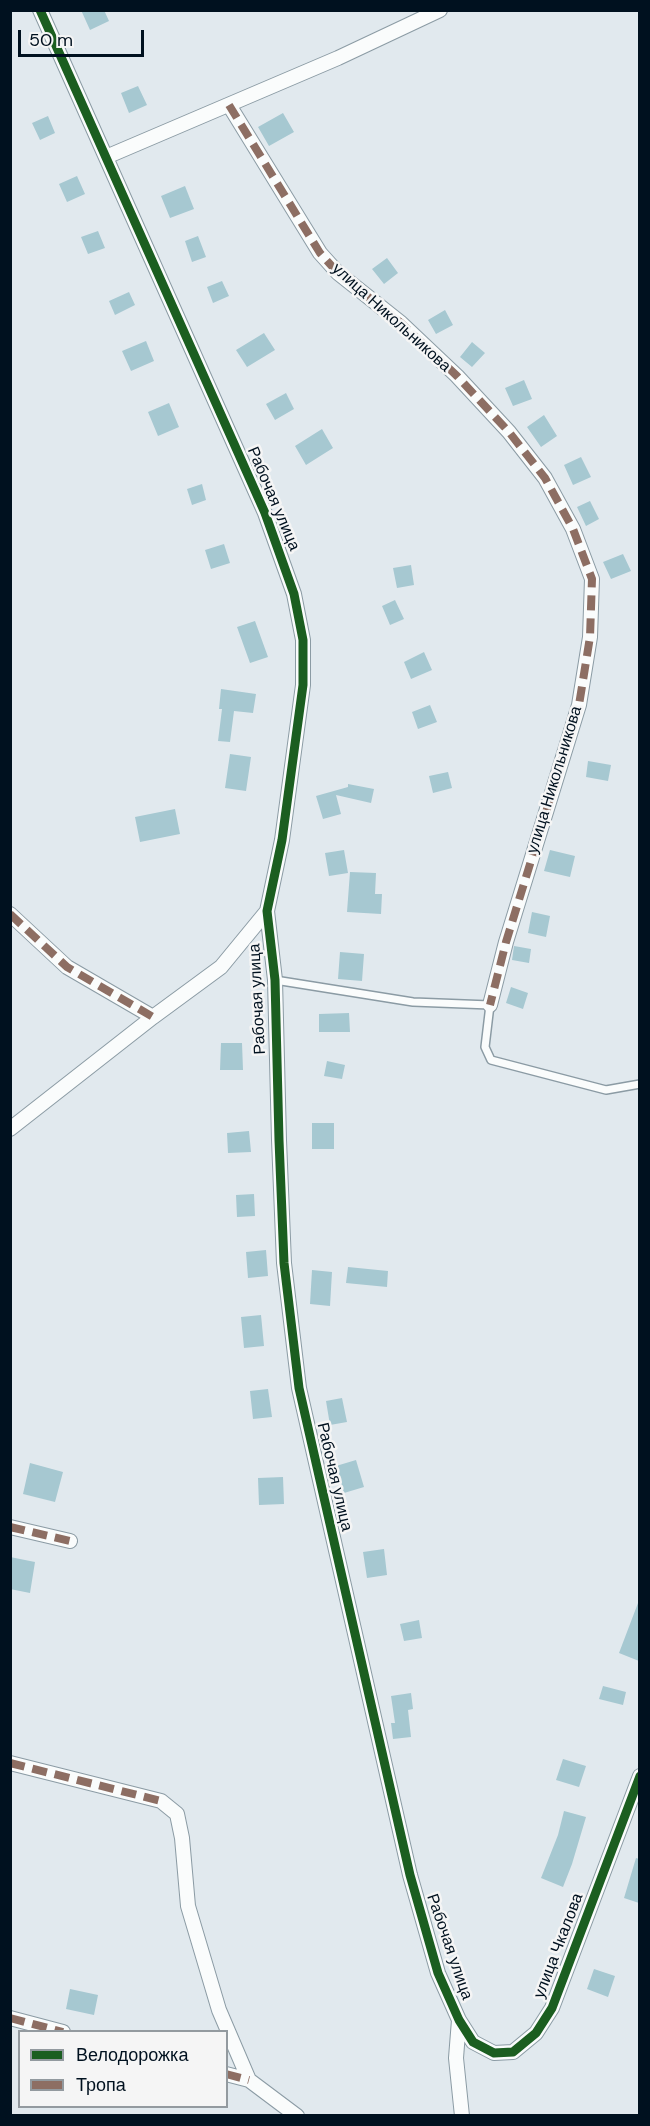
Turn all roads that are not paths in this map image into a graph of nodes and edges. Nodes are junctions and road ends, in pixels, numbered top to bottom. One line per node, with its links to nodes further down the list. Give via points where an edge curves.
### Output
1 (40, 10): 4 (street, Рабочая улица)
2 (440, 10): 3 (street)
3 (229, 105): 4 (street); 8 (street, улица Никольникова, via 320,253 457,376 545,478 573,529 592,579 590,637 579,705)
4 (106, 157): 5 (street, Рабочая улица, via 265,513 294,594 303,640 303,685 282,840)
5 (267, 911): 7 (street, Рабочая улица); 9 (street, via 221,968)
6 (11, 913): 9 (street, via 67,967)
7 (275, 980): 8 (lane, via 413,1002); 17 (street, Рабочая улица, via 284,1263 299,1388 410,1875 438,1973)
8 (490, 1005): 10 (lane, via 485,1047 491,1060 606,1090)
9 (153, 1017): 11 (street)
10 (639, 1084)
11 (10, 1129)
12 (10, 1527): 13 (street)
13 (70, 1541)
14 (10, 1763): 19 (street, via 162,1801 177,1814 188,1906)
15 (639, 1776): 17 (street, улица Чкалова, via 552,2008 536,2033 513,2052 494,2052 473,2042)
16 (10, 2018): 18 (street)
17 (459, 2020): 24 (street, via 456,2058)
18 (59, 2030)
19 (228, 2030)
20 (228, 2031): 22 (street)
21 (228, 2075): 22 (street)
22 (249, 2080): 23 (street)
23 (297, 2115)
24 (462, 2115)

